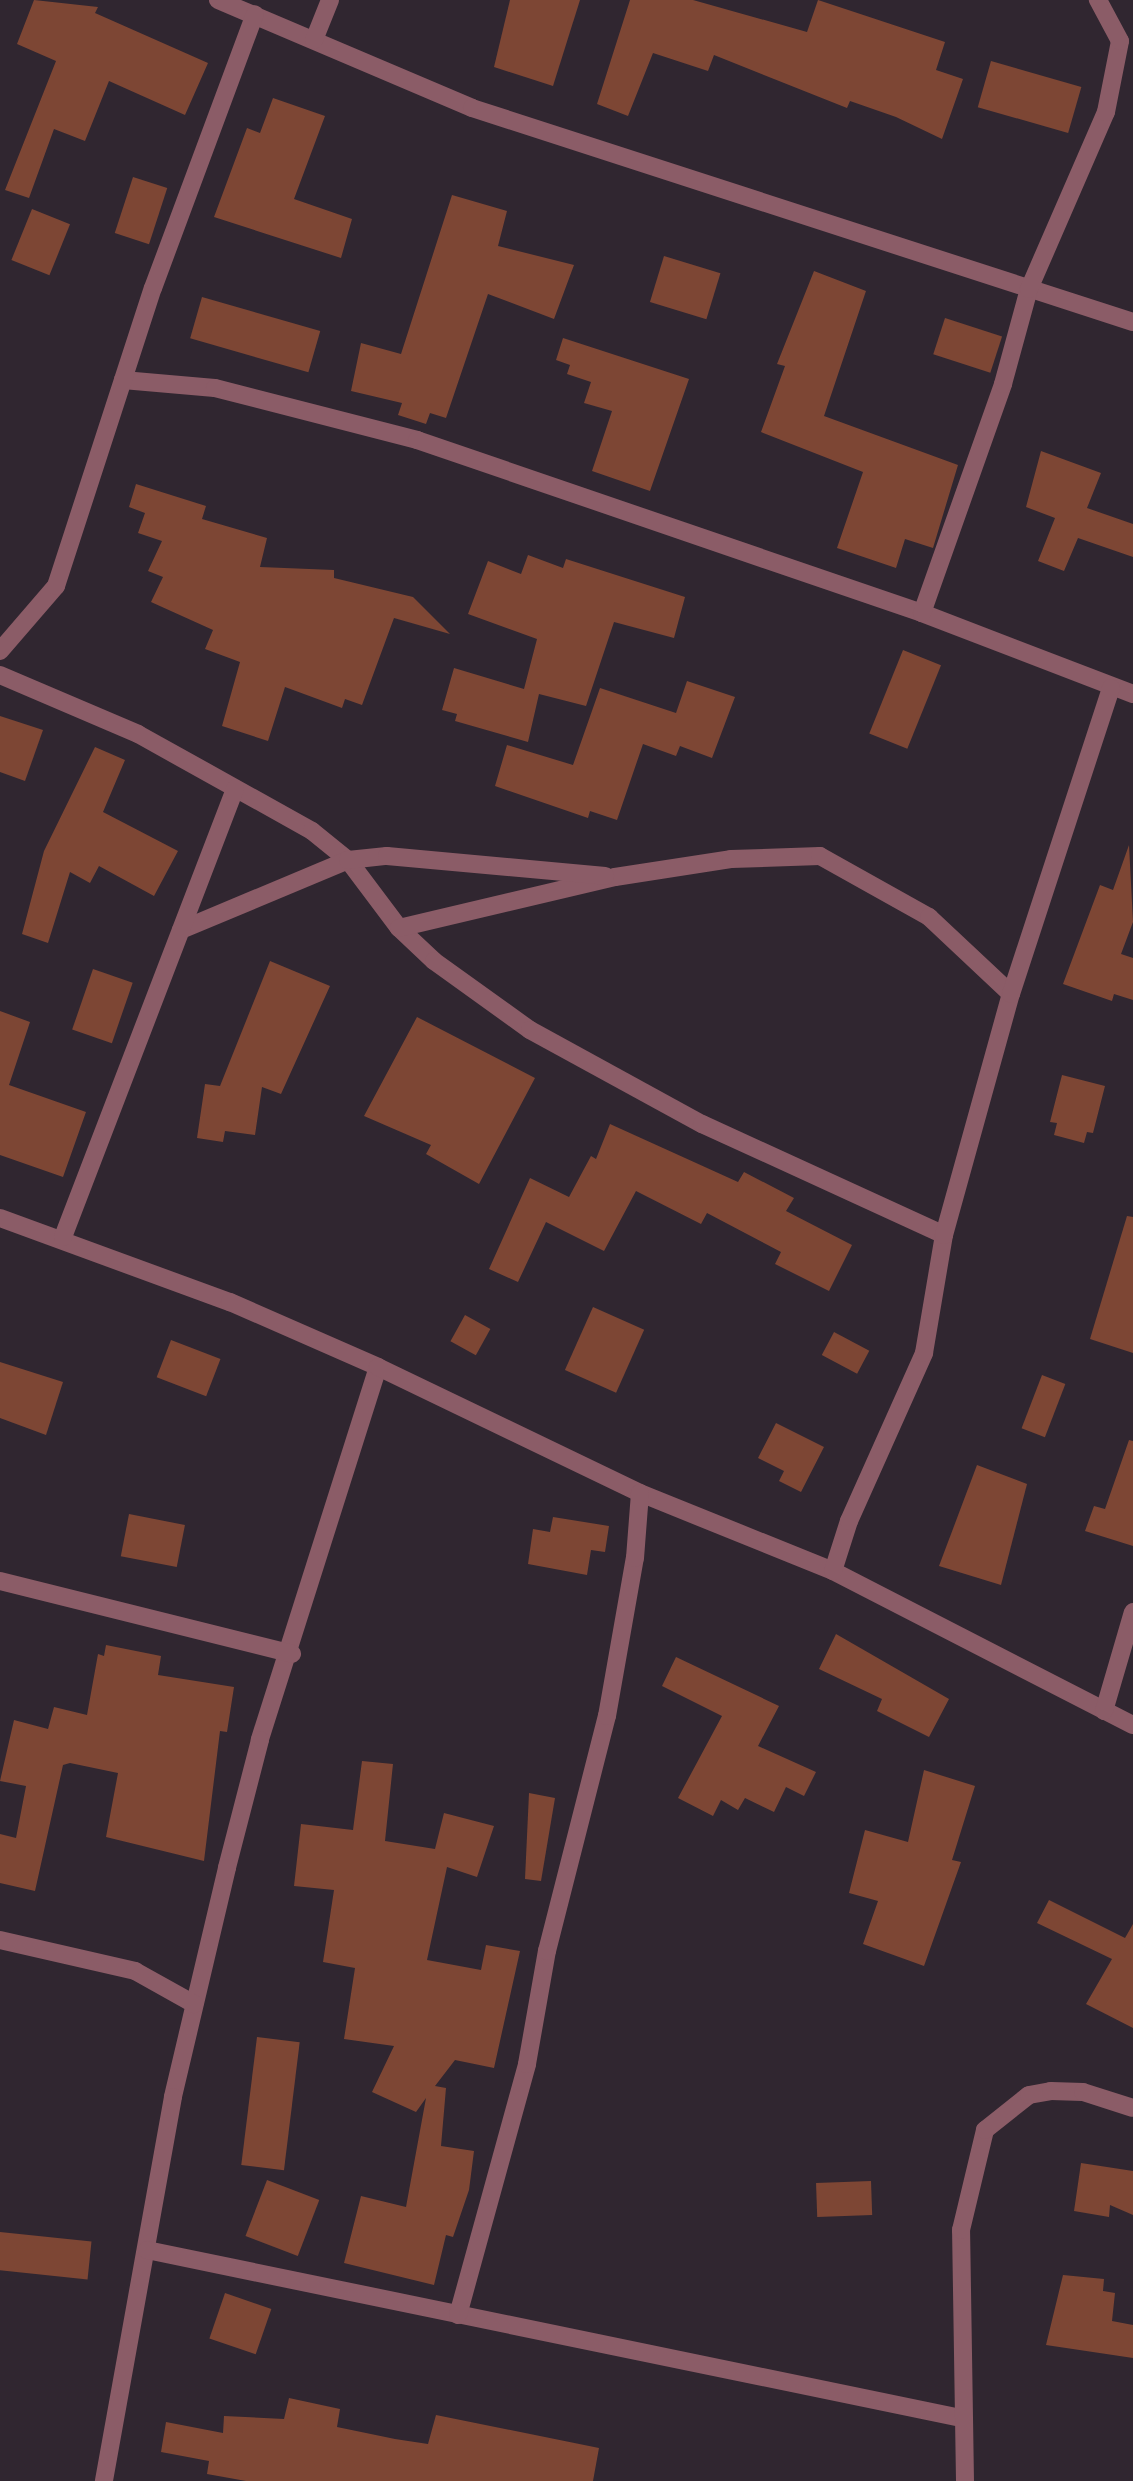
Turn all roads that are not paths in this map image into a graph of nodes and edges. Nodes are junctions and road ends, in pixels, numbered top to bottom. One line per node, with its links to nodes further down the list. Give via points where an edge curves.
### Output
1 (218, 0): 4 (street)
2 (330, 0): 5 (street)
3 (1098, 0): 7 (street, via 1120,41)
4 (255, 14): 5 (street); 10 (street)
5 (314, 40): 8 (street, via 472,108)
6 (1133, 59): 7 (street)
7 (1107, 112): 8 (street)
8 (1029, 289): 9 (street); 11 (street, via 1003,384)
9 (1133, 322)
10 (123, 380): 11 (street, via 215,387 370,426); 12 (street, via 56,586)
11 (922, 612): 14 (street)
12 (0, 651)
13 (0, 676): 16 (street, via 138,734)
14 (1111, 688): 15 (street); 21 (street)
15 (1133, 694)
16 (235, 789): 17 (street); 20 (street)
17 (348, 860): 18 (street, via 387,856); 19 (street); 20 (street)
18 (615, 877): 19 (street); 21 (street, via 731,859 821,856 929,917)
19 (399, 928): 23 (street, via 469,992 530,1030 702,1124)
20 (181, 930): 24 (street)
21 (1012, 994): 23 (street)
22 (0, 1218): 24 (street)
23 (944, 1235): 27 (street, via 910,1398 849,1521)
24 (63, 1237): 25 (street)
25 (378, 1367): 26 (street); 30 (street)
26 (640, 1493): 27 (street); 37 (street, via 635,1558 607,1716 547,1951 527,2064)
27 (833, 1572): 31 (street)
28 (0, 1581): 30 (street)
29 (1133, 1612): 31 (street)
30 (292, 1654): 34 (street, via 260,1740)
31 (1104, 1711): 32 (street)
32 (1133, 1725)
33 (0, 1940): 34 (street, via 135,1971)
34 (194, 2004): 36 (street)
35 (1133, 2108): 38 (street, via 1083,2092 1051,2091 1029,2095 985,2130 961,2230)
36 (147, 2250): 37 (street); 39 (street)
37 (458, 2315): 38 (street)
38 (961, 2418): 40 (street)
39 (104, 2481)
40 (965, 2481)

